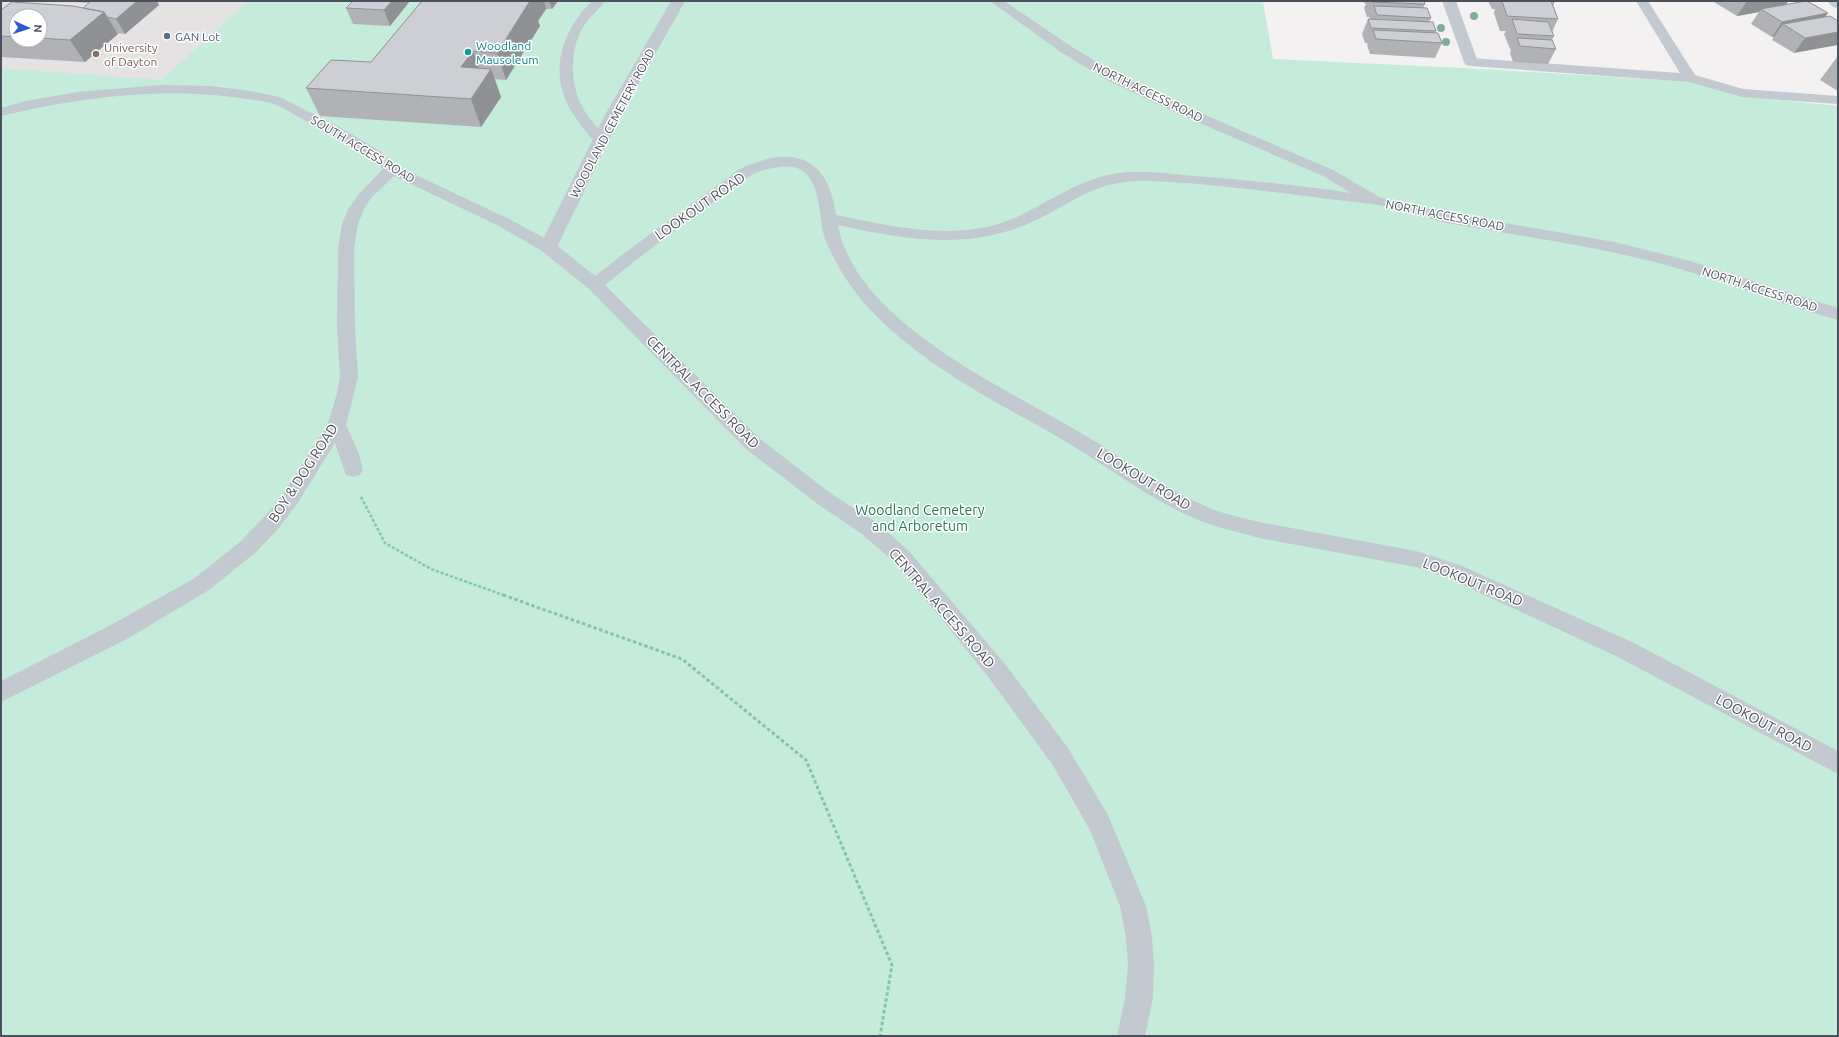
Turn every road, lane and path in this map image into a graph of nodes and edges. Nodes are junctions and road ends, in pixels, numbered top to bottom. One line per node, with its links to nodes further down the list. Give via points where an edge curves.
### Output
1 (599, 1): 12 (lane, via 573,32 567,52 566,68 573,102)
2 (678, 1): 12 (street, WOODLAND CEMETERY ROAD)
3 (996, 1): 14 (lane, NORTH ACCESS ROAD, via 1067,50 1114,78 1328,173)
4 (1449, 1): 8 (street)
5 (1642, 1): 9 (lane)
6 (1834, 1): 7 (street)
7 (1838, 4)
8 (1471, 62): 9 (lane)
9 (1690, 78): 10 (lane, via 1742,93)
10 (1838, 100)
11 (1, 112): 13 (lane, SOUTH ACCESS ROAD, via 31,104 128,91 190,89 250,95 285,104 358,144)
12 (600, 140): 16 (street, WOODLAND CEMETERY ROAD)
13 (392, 169): 16 (lane, SOUTH ACCESS ROAD); 19 (lane, BOY & DOG ROAD, via 362,200 349,228 346,264 348,377)
14 (1376, 201): 15 (lane, via 1246,183 1126,177 1103,180 1020,221 974,235 908,234); 18 (lane, NORTH ACCESS ROAD, via 1442,216 1614,247 1684,265)
15 (829, 218): 17 (lane, LOOKOUT ROAD, via 822,183 812,170 800,163 765,164 746,172 642,247); 22 (lane, LOOKOUT ROAD, via 835,243 848,268 869,298 902,331 967,376 1173,498 1198,511 1258,530 1416,560 1455,572 1626,650)
16 (548, 247): 17 (lane, CENTRAL ACCESS ROAD)
17 (595, 285): 24 (lane, CENTRAL ACCESS ROAD, via 753,444 826,500 869,528 901,556 997,671 1060,756 1099,823 1133,906 1141,964)
18 (1838, 314)
19 (337, 425): 20 (lane); 21 (lane, BOY & DOG ROAD, via 293,494 271,523 230,564 145,618)
20 (353, 470): 23 (path, via 359,494 385,543 431,569 682,659 806,760 892,966)
21 (1, 692)
22 (1838, 763)
23 (880, 1036)
24 (1131, 1036)

